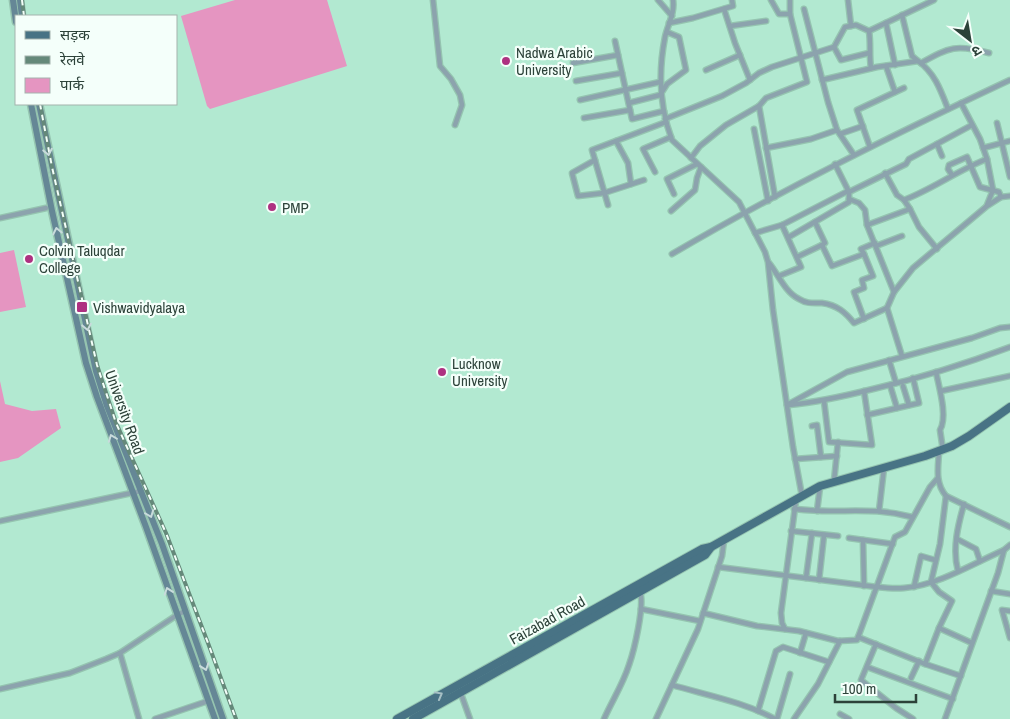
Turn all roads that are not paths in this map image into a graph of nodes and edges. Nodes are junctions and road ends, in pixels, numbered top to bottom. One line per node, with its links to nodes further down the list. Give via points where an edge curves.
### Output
1 (13, 0): 14 (main road)
2 (20, 0): 15 (main road)
3 (432, 0): 62 (street, via 440,66 451,79 462,105)
4 (658, 0): 17 (street)
5 (673, 0): 17 (street)
6 (732, 0): 11 (street, via 732,6)
7 (770, 0): 13 (street, via 779,14)
8 (790, 0): 13 (street)
9 (848, 0): 22 (street)
10 (934, 0): 16 (street)
11 (724, 9): 19 (street); 21 (street)
12 (804, 9): 27 (street)
13 (790, 14): 32 (street)
14 (17, 15)
15 (18, 15)
16 (902, 15): 20 (street); 33 (street, via 912,56)
17 (672, 16): 19 (street)
18 (766, 21): 21 (street)
19 (669, 23): 24 (street)
20 (886, 23): 23 (street); 35 (street)
21 (730, 26): 31 (street)
22 (851, 26): 23 (street); 26 (street, via 845,27)
23 (869, 31): 28 (street, via 871,46)
24 (667, 32): 45 (street); 49 (street, via 680,37 686,70 667,84)
25 (615, 41): 30 (street)
26 (834, 47): 27 (street); 28 (street, via 841,60)
27 (815, 52): 32 (street); 42 (street)
28 (868, 53): 37 (street); 38 (street)
29 (989, 53): 33 (street, via 958,47)
30 (618, 55): 34 (street); 40 (street)
31 (740, 56): 39 (street); 41 (street)
32 (800, 57): 41 (street, via 759,72); 55 (street, via 807,82 766,98)
33 (920, 62): 35 (street); 56 (street, via 936,80)
34 (573, 63)
35 (895, 65): 36 (street)
36 (886, 66): 37 (street); 48 (street)
37 (877, 67): 38 (street)
38 (871, 68): 42 (street)
39 (706, 70)
40 (622, 73): 44 (street); 47 (street)
41 (750, 80): 60 (street)
42 (822, 80): 66 (street)
43 (1010, 80): 52 (street)
44 (576, 81)
45 (660, 82): 47 (street); 49 (street)
46 (904, 88): 48 (street)
47 (626, 89): 50 (street); 51 (street)
48 (895, 92): 64 (street, via 857,110)
49 (660, 95): 51 (street); 58 (street)
50 (580, 100)
51 (629, 103): 57 (street)
52 (961, 103): 56 (street); 63 (street)
53 (31, 105): 152 (main road, University Road, one-way to 53, via 86,363)
54 (39, 105): 151 (main road, University Road, one-way to 151, via 94,362)
55 (759, 106): 73 (street); 77 (street, via 726,125 700,146)
56 (948, 109): 72 (street)
57 (630, 110): 58 (street, via 632,119); 59 (street)
58 (664, 111): 60 (street)
59 (584, 118)
60 (666, 120): 67 (street); 68 (street)
61 (997, 123): 70 (street)
62 (456, 125)
63 (972, 125): 71 (street); 74 (street)
64 (863, 126): 66 (street); 72 (street)
65 (754, 129): 98 (street)
66 (838, 132): 73 (street); 75 (street)
67 (671, 137): 77 (street); 83 (street, via 643,149)
68 (616, 141): 79 (street, via 592,150); 88 (street, via 628,163)
69 (1010, 141): 70 (street)
70 (1002, 143): 74 (street); 86 (street)
71 (937, 144): 76 (street); 84 (street)
72 (870, 147): 75 (street)
73 (766, 148): 94 (street)
74 (983, 148): 78 (street)
75 (854, 154): 80 (street)
76 (942, 156)
77 (691, 158): 81 (street)
78 (987, 159): 82 (street); 89 (street)
79 (595, 160): 91 (street); 91 (street, via 572,173 578,196)
80 (836, 164): 90 (street); 94 (street)
81 (699, 165): 92 (street, via 667,179); 103 (street, via 695,190); 104 (street, via 739,202)
82 (970, 166): 85 (street); 85 (street, via 967,157 949,165); 89 (street, via 980,187)
83 (655, 172)
84 (885, 173): 90 (street); 97 (street, via 897,195)
85 (952, 175): 97 (street)
86 (1010, 177)
87 (644, 180): 88 (street)
88 (631, 184): 91 (street)
89 (993, 190): 95 (street); 100 (street)
90 (848, 192): 96 (street); 107 (street)
91 (604, 193): 99 (street)
92 (674, 194)
93 (1010, 196): 95 (street)
94 (776, 197): 98 (street)
95 (1001, 197): 100 (street)
96 (849, 199): 106 (street); 108 (street, via 865,210)
97 (904, 200): 102 (street)
98 (768, 201): 104 (street)
99 (608, 205)
100 (987, 206): 114 (street)
101 (46, 208): 105 (street)
102 (910, 209): 108 (street); 114 (street)
103 (671, 211)
104 (745, 214): 109 (street); 115 (street)
105 (0, 218)
106 (815, 222): 111 (street); 112 (street, via 825,243)
107 (782, 225): 109 (street); 111 (street)
108 (868, 225): 113 (street)
109 (755, 233): 118 (street)
110 (902, 236): 113 (street)
111 (789, 237): 117 (street)
112 (822, 245): 116 (street, via 832,266); 117 (street)
113 (875, 245): 116 (street, via 861,249); 120 (street)
114 (936, 250): 120 (street, via 913,268)
115 (672, 254)
116 (864, 254): 122 (street, via 873,276 862,280 864,288 854,292)
117 (797, 257): 119 (street, via 802,267)
118 (768, 262): 119 (street); 136 (street)
119 (779, 276): 122 (street, via 791,295 798,299 808,304 836,306 854,323)
120 (894, 292): 121 (street)
121 (887, 308): 122 (street); 125 (street)
122 (864, 319)
123 (1010, 327): 125 (street)
124 (1010, 347): 127 (street)
125 (902, 356): 126 (street)
126 (890, 360): 130 (street); 136 (street, via 847,372)
127 (936, 372): 129 (street); 134 (street)
128 (1010, 376): 134 (street)
129 (913, 378): 130 (street); 137 (street, via 920,403)
130 (896, 383): 131 (street)
131 (890, 385): 133 (street); 139 (street)
132 (903, 386): 137 (street)
133 (864, 391): 135 (street); 140 (street)
134 (940, 391): 143 (street)
135 (824, 400): 136 (street); 141 (street)
136 (787, 405): 146 (street)
137 (909, 405): 139 (street)
138 (1010, 407): 143 (main road, Faizabad Road)
139 (897, 408): 140 (street)
140 (867, 414): 142 (street, via 872,445)
141 (827, 424): 142 (street, via 829,442); 145 (street, via 815,426)
142 (838, 442): 144 (street)
143 (941, 451): 147 (main road, Faizabad Road); 148 (street)
144 (837, 456): 145 (street); 149 (street)
145 (821, 457): 146 (street)
146 (795, 459): 154 (street)
147 (884, 468): 149 (main road, Faizabad Road); 158 (street)
148 (937, 479): 153 (street); 159 (street)
149 (834, 481): 150 (main road, Faizabad Road)
150 (820, 486): 154 (main road, Faizabad Road); 157 (street)
151 (141, 491): 152 (street); 172 (main road, University Road, one-way to 172)
152 (133, 493): 160 (street); 174 (main road, University Road)
153 (946, 496): 155 (street); 175 (street)
154 (799, 497): 156 (street); 168 (main road, Faizabad Road)
155 (964, 504): 161 (street); 167 (street)
156 (794, 509): 157 (street); 162 (street)
157 (817, 511): 158 (street)
158 (879, 511): 159 (street)
159 (912, 517): 170 (street, via 905,532 895,537)
160 (0, 521)
161 (1010, 527)
162 (791, 531): 163 (street); 179 (street)
163 (812, 533): 164 (street); 180 (street)
164 (824, 534): 165 (street); 181 (street)
165 (838, 536)
166 (849, 538): 169 (street)
167 (957, 539): 176 (street, via 976,549); 178 (street, via 955,560)
168 (724, 540): 177 (street); 186 (main road, Faizabad Road, via 702,549)
169 (863, 540): 170 (street); 183 (street)
170 (893, 544): 184 (street)
171 (1010, 545): 173 (street)
172 (164, 550): 174 (main road); 190 (main road, University Road)
173 (1004, 550): 176 (street); 187 (street)
174 (156, 553): 193 (main road, University Road, one-way to 174)
175 (936, 560): 182 (street); 185 (street, via 922,556)
176 (980, 561): 178 (street)
177 (718, 567): 179 (street); 192 (street)
178 (958, 571): 182 (street)
179 (786, 576): 180 (street); 196 (street, via 781,613)
180 (806, 578): 181 (street)
181 (819, 580): 183 (street)
182 (931, 582): 185 (street); 195 (street, via 952,601)
183 (864, 586): 184 (street)
184 (876, 587): 185 (street); 198 (street)
185 (914, 587)
186 (638, 589): 189 (street, via 642,598); 214 (main road, Faizabad Road)
187 (991, 591): 188 (street); 201 (street)
188 (1010, 594)
189 (641, 609): 194 (street); 226 (street, via 629,665)
190 (185, 611): 193 (street); 222 (main road, University Road, one-way to 222)
191 (1010, 612): 199 (street, via 1002,610)
192 (703, 613): 194 (street); 196 (street)
193 (177, 615): 203 (street); 216 (main road, University Road)
194 (700, 621): 212 (street)
195 (939, 628): 201 (street); 207 (street)
196 (785, 629): 197 (street)
197 (806, 633): 200 (street); 204 (street)
198 (858, 636): 200 (street, via 857,640); 202 (street)
199 (1010, 638)
200 (840, 640): 206 (street)
201 (972, 643): 210 (street)
202 (876, 644): 205 (street); 208 (street)
203 (120, 652): 213 (street, via 70,673); 219 (street)
204 (800, 653): 206 (street); 217 (street, via 783,647 776,651)
205 (919, 661): 207 (street); 211 (street)
206 (829, 662): 229 (street)
207 (925, 664): 210 (street)
208 (867, 667): 215 (street); 231 (street, via 861,680)
209 (790, 674): 228 (street)
210 (961, 676): 215 (street)
211 (911, 678)
212 (672, 686): 217 (street); 227 (street)
213 (0, 689)
214 (458, 689): 223 (main road, Faizabad Road, one-way to 214); 224 (main road, Faizabad Road); 225 (street)
215 (953, 699): 232 (street)
216 (208, 701): 220 (street); 221 (main road, University Road)
217 (758, 711): 228 (street)
218 (840, 714): 230 (street)
219 (139, 719)
220 (155, 719)
221 (214, 719)
222 (223, 719)
223 (397, 719)
224 (413, 719)
225 (470, 719)
226 (604, 719)
227 (656, 719)
228 (776, 719)
229 (794, 719)
230 (849, 719)
231 (913, 719)
232 (945, 719)

